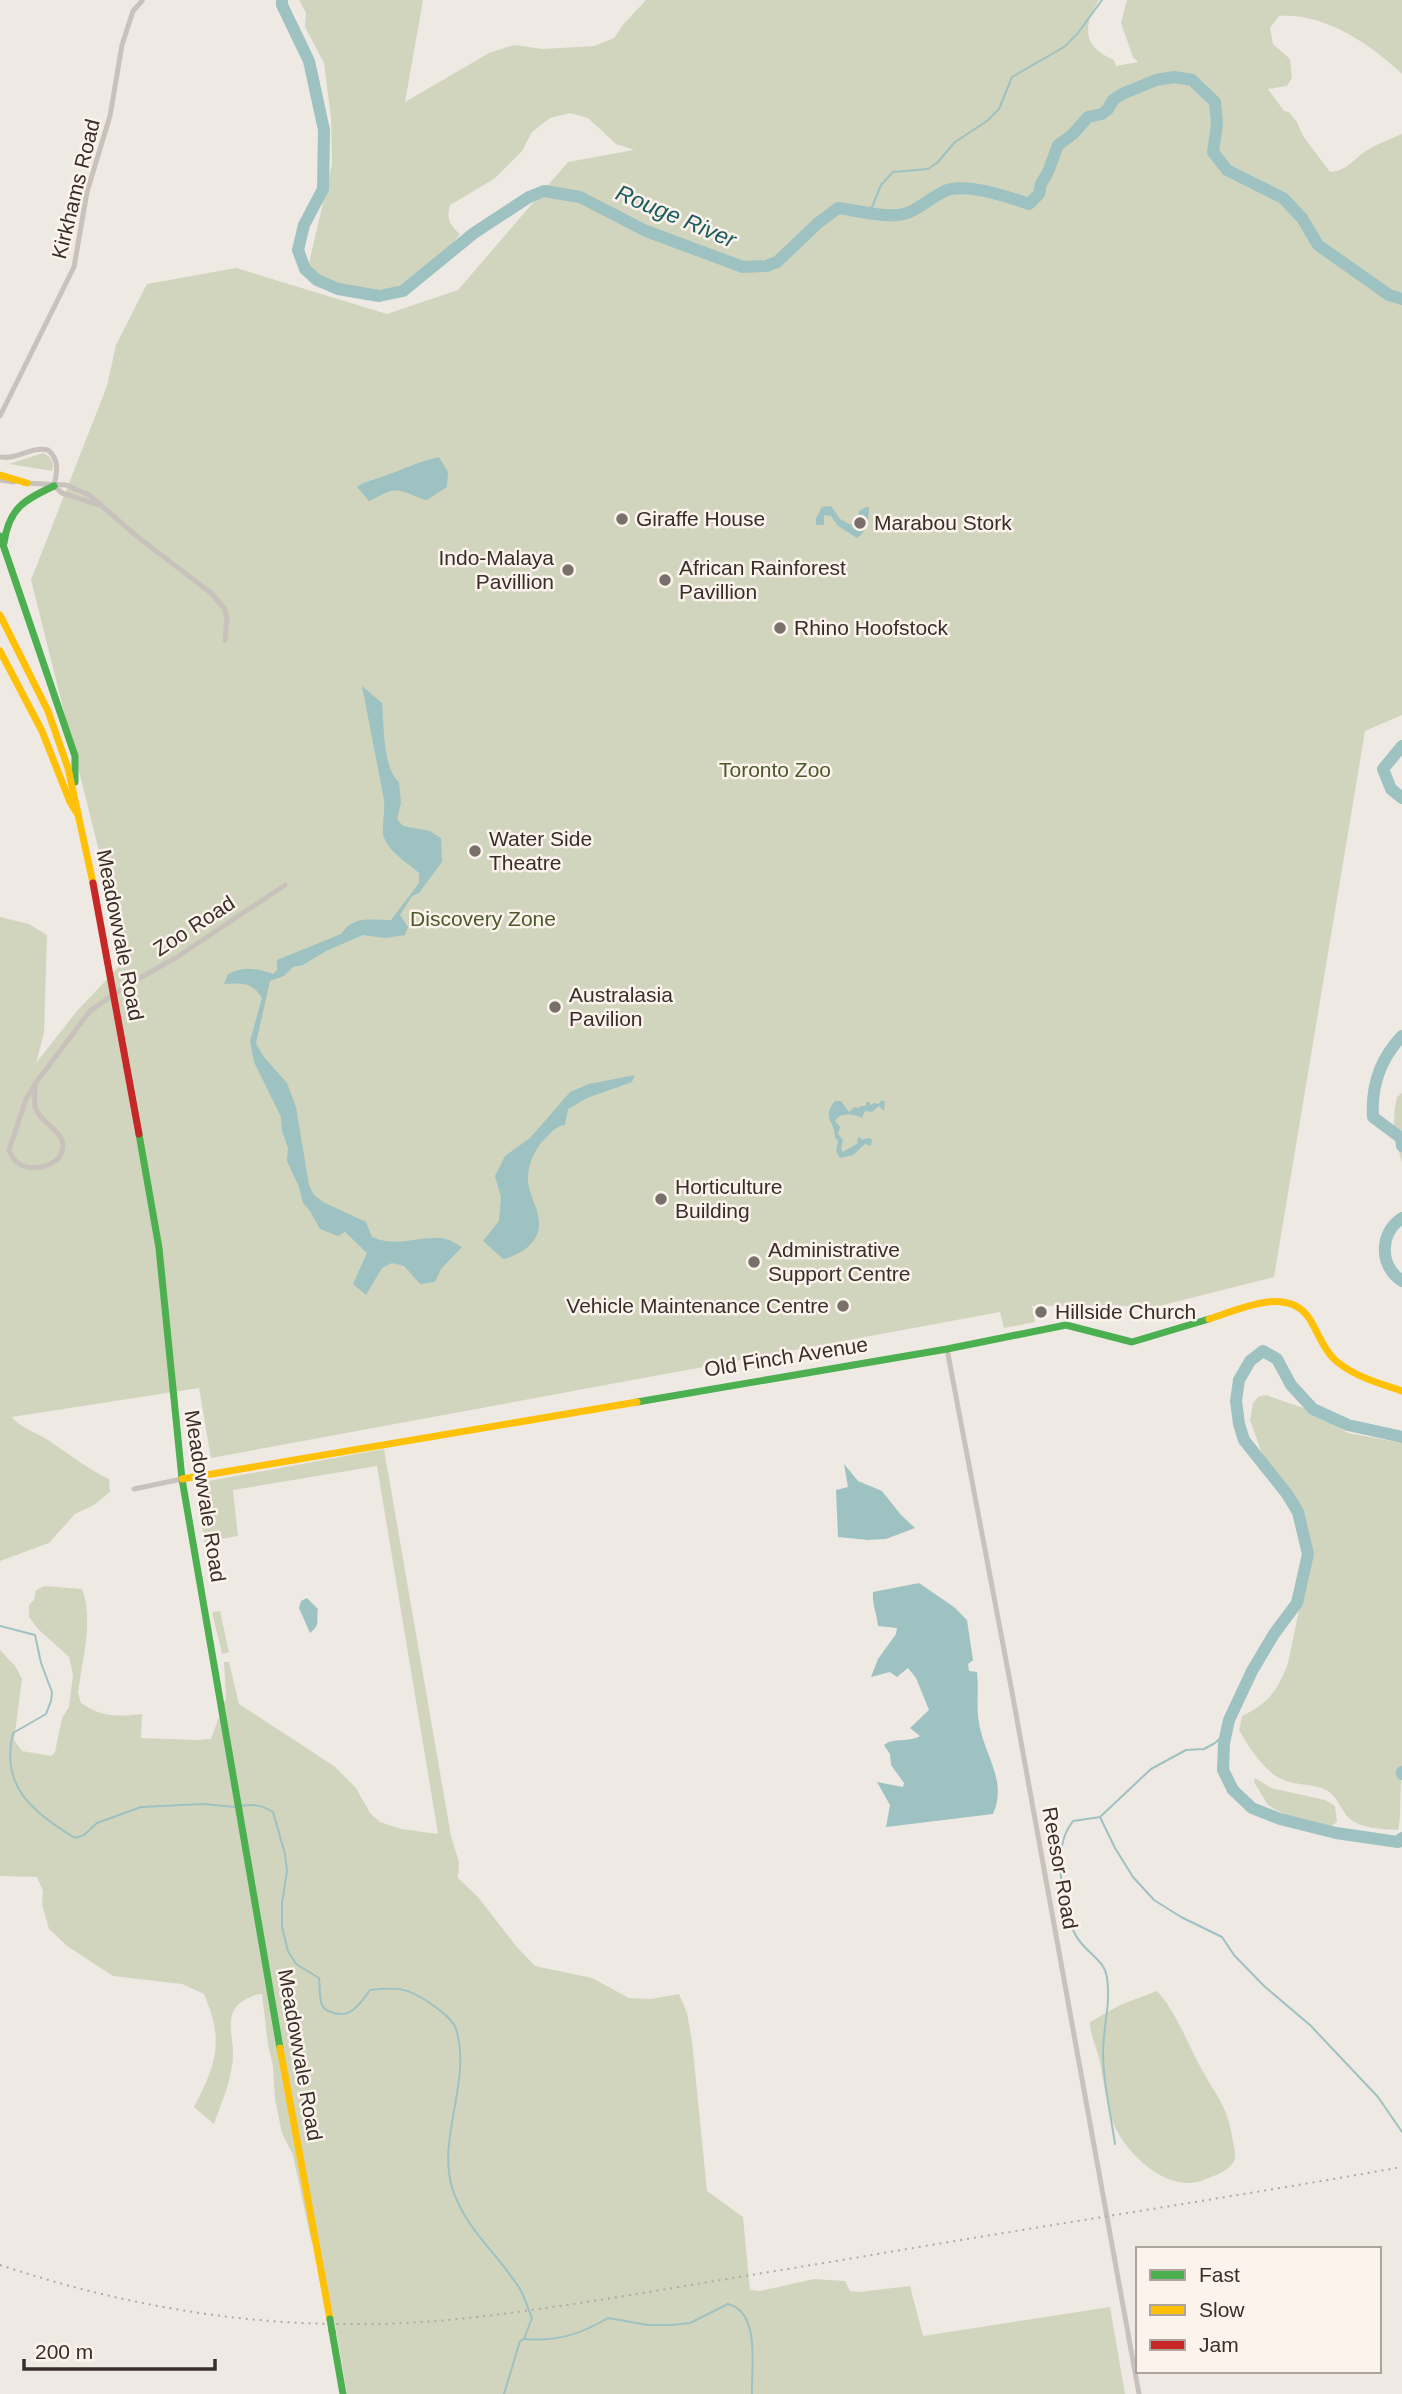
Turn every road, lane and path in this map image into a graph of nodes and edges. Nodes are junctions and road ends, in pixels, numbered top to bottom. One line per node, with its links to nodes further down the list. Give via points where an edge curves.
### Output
1 (142, 1): 2 (street, Kirkhams Road, via 133,11 122,45 74,267)
2 (0, 416)
3 (0, 457): 6 (street, via 48,450 57,463)
4 (0, 477): 5 (street)
5 (27, 483): 6 (street)
6 (54, 486): 8 (street, via 19,504 7,524); 10 (street, via 62,493 102,505 211,593 227,618)
7 (0, 536): 8 (street)
8 (3, 547): 12 (street, via 75,756)
9 (0, 615): 12 (street, Meadowvale Road, via 48,711)
10 (225, 640)
11 (0, 650): 13 (street, via 57,763 69,804)
12 (75, 794): 13 (street, Meadowvale Road)
13 (80, 818): 15 (street, Meadowvale Road)
14 (285, 885): 15 (street, Zoo Road)
15 (114, 994): 16 (street, Zoo Road, via 84,1017); 19 (street, Meadowvale Road, via 159,1248)
16 (35, 1084): 16 (street, Zoo Road, via 9,1150 15,1161 36,1168 58,1158 63,1143 35,1107)
17 (947, 1349): 18 (street, Old Finch Avenue, via 1066,1325 1132,1342 1283,1300 1302,1309 1332,1357 1351,1371); 19 (street, Old Finch Avenue); 22 (street, Reesor Road)
18 (1402, 1391)
19 (182, 1479): 20 (street, Old Finch Avenue); 21 (street, Meadowvale Road, bridge)
20 (134, 1489)
21 (342, 2394)
22 (1139, 2394)

